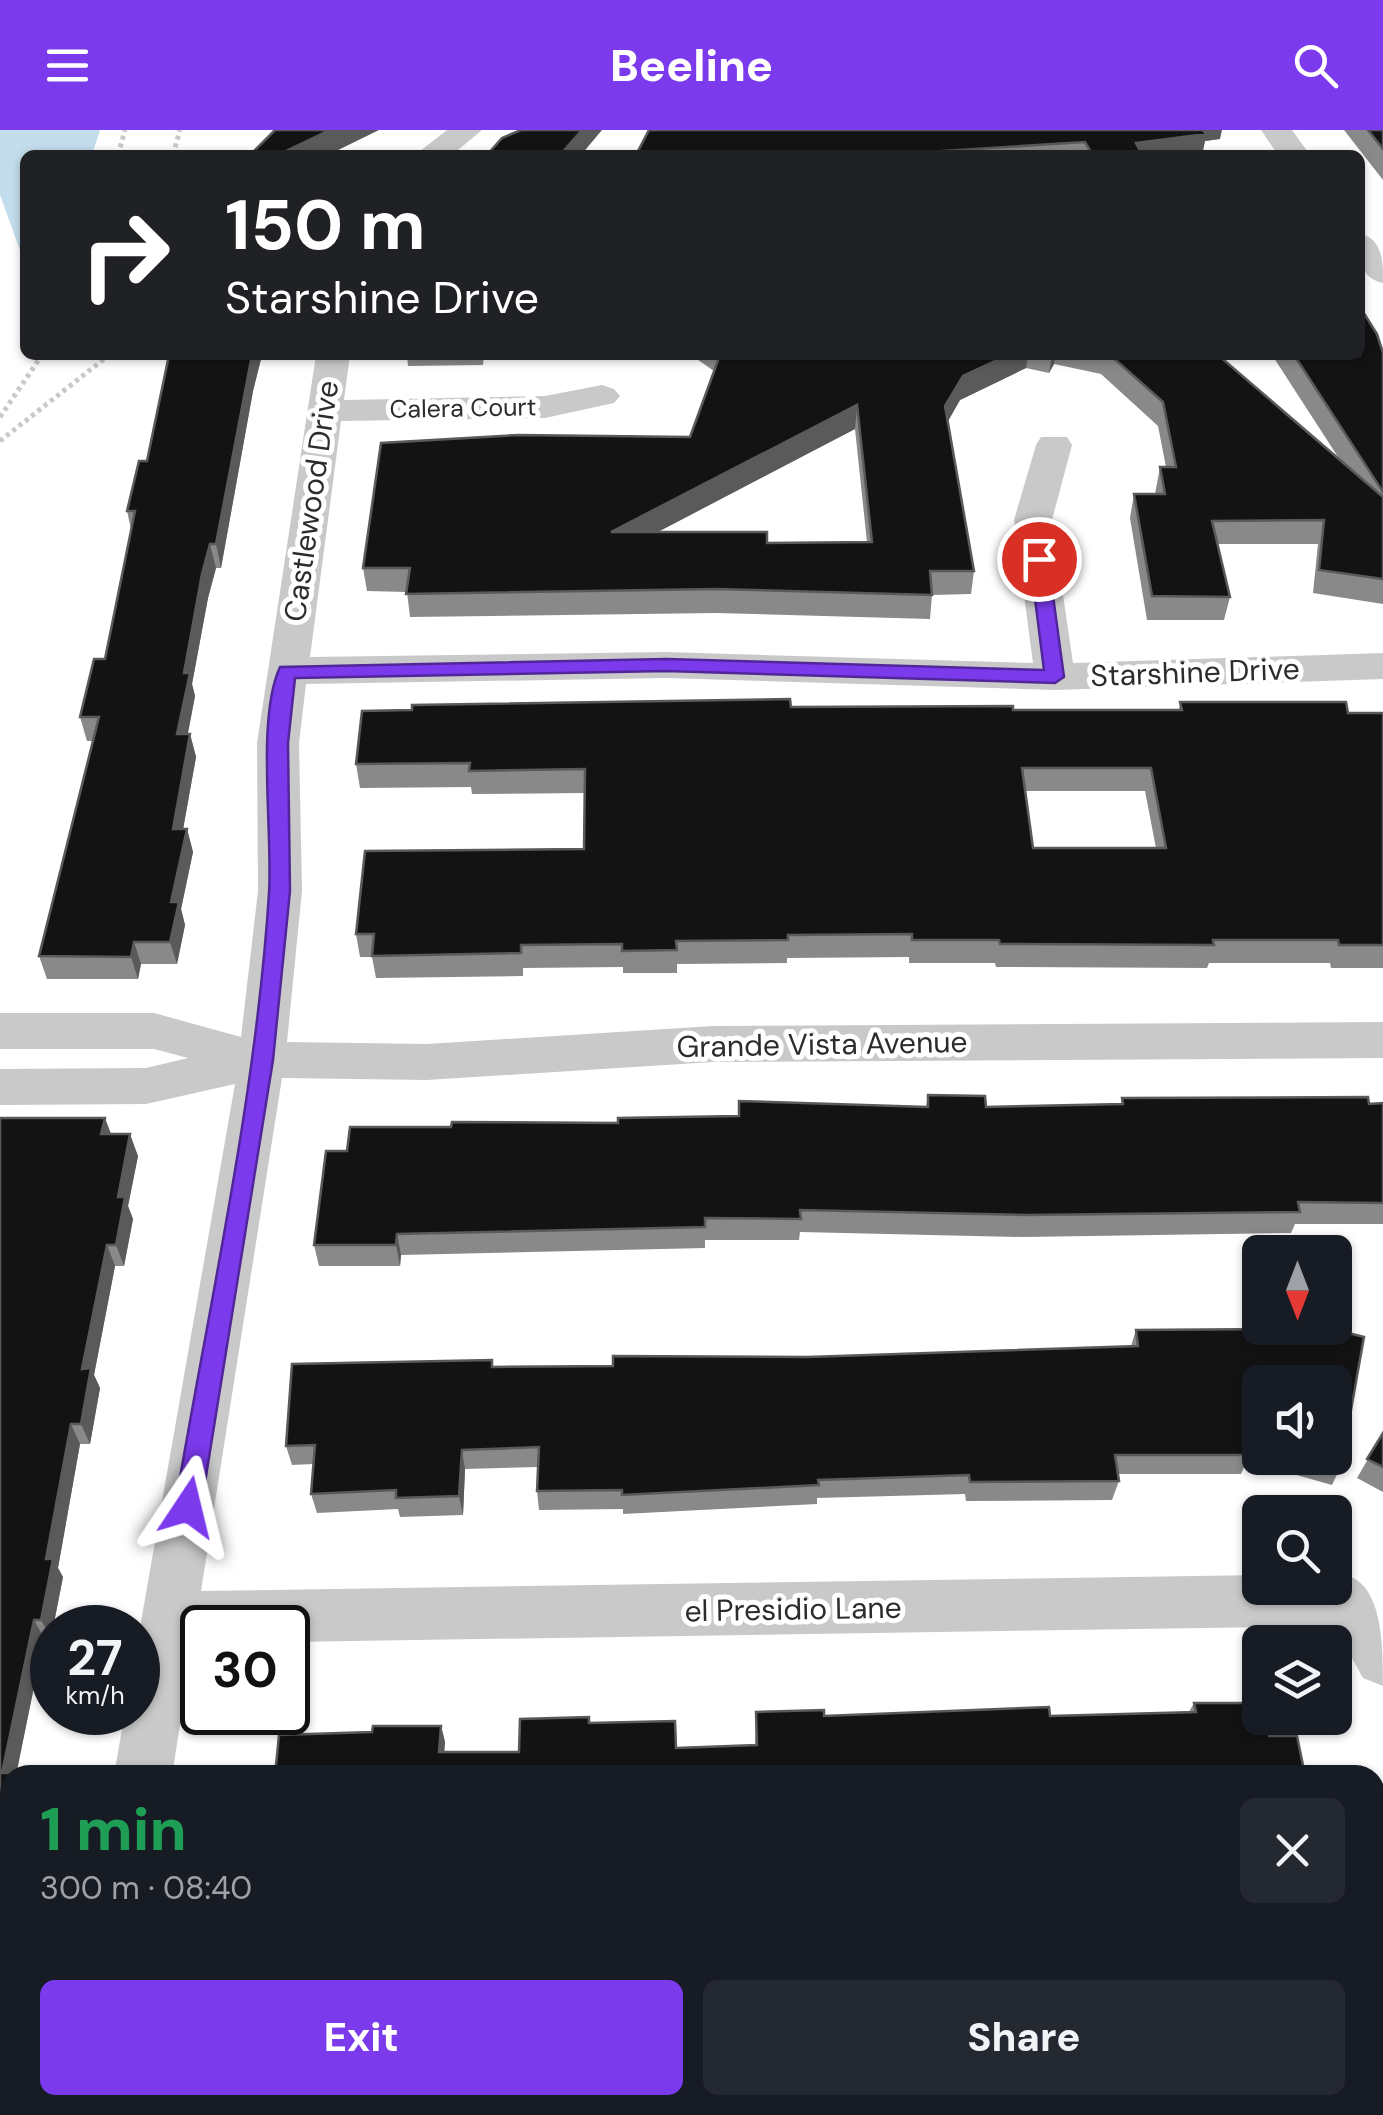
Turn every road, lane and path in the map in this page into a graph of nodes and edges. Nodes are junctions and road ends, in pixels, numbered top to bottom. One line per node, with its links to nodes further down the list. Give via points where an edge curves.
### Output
1 (467, 130): 2 (street)
2 (439, 150)
3 (1365, 249): 4 (street)
4 (1383, 273)
5 (39, 360): 10 (path)
6 (103, 360): 11 (path)
7 (332, 360): 9 (street, Castlewood Drive)
8 (602, 396): 9 (street, Calera Court, via 545,407)
9 (323, 411): 14 (street, Castlewood Drive)
10 (0, 418)
11 (0, 442)
12 (1054, 445): 15 (street, via 1034,520)
13 (1383, 666): 15 (street, Starshine Drive)
14 (286, 671): 15 (street, Starshine Drive, via 666,665); 18 (street, Castlewood Drive, via 278,743 280,891)
15 (1055, 677)
16 (0, 1031): 18 (street, Grande Vista Avenue, via 154,1031)
17 (1383, 1040): 18 (street, Grande Vista Avenue, via 864,1040 427,1062)
18 (262, 1060): 19 (street, Grande Vista Avenue, via 146,1086); 20 (street, Castlewood Drive)
19 (0, 1087)
20 (169, 1618): 21 (street, el Presidio Lane, via 1349,1600); 22 (street, Castlewood Drive)
21 (1383, 1659)
22 (145, 1765)

